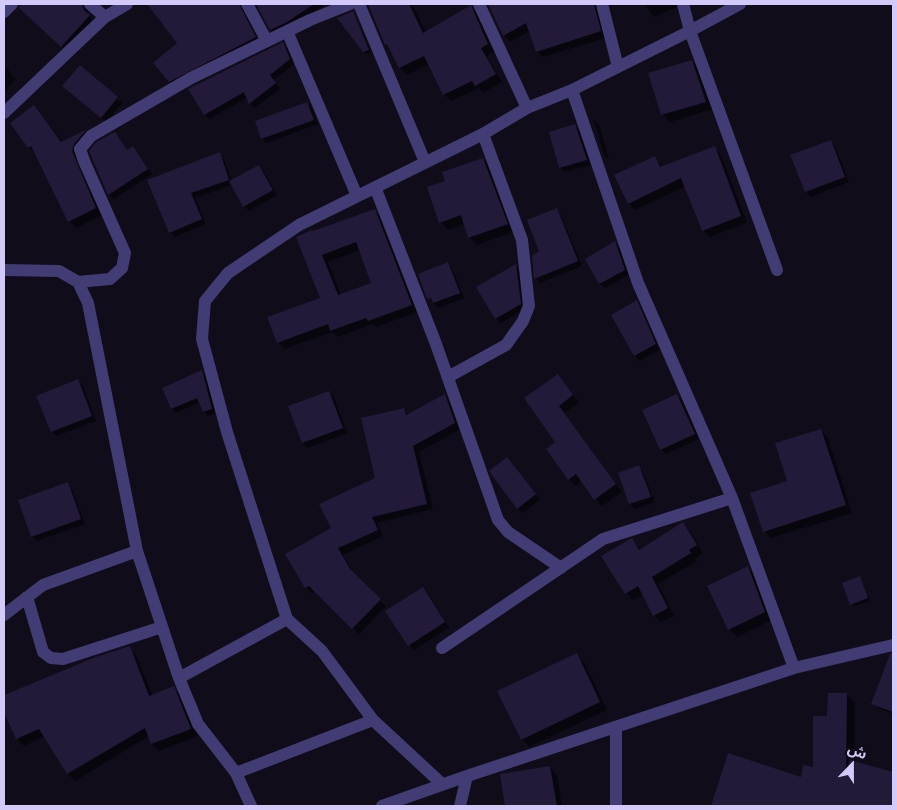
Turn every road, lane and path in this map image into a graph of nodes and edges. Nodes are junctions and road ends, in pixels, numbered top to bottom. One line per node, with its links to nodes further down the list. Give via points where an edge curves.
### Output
1 (12, 4): 11 (street)
2 (90, 4): 12 (street)
3 (127, 4): 12 (street)
4 (247, 4): 15 (street)
5 (350, 4): 13 (street)
6 (359, 4): 21 (street)
7 (479, 4): 18 (street)
8 (602, 4): 16 (street)
9 (683, 4): 14 (street)
10 (740, 4): 14 (street)
11 (4, 12)
12 (105, 18): 19 (street)
13 (287, 31): 15 (street); 23 (street)
14 (690, 31): 16 (street); 25 (street)
15 (267, 41): 26 (street, via 191,78 91,136 80,149 125,253 122,268 110,279)
16 (618, 67): 17 (street)
17 (572, 90): 18 (street); 28 (street, via 638,283)
18 (527, 108): 20 (street)
19 (4, 113)
20 (483, 134): 21 (street); 27 (street, via 522,240 529,306 506,345)
21 (425, 162): 22 (street)
22 (375, 187): 23 (street); 27 (street)
23 (357, 196): 33 (street, via 300,224 228,272 205,301 202,339 227,432)
24 (4, 270): 26 (street, via 59,271)
25 (777, 270)
26 (78, 282): 29 (street, via 88,303)
27 (448, 377): 30 (street, via 498,520 508,532)
28 (732, 498): 30 (street, via 603,539); 37 (street)
29 (138, 551): 31 (street, via 43,585); 34 (street)
30 (561, 568): 36 (street)
31 (27, 597): 32 (street); 34 (street, via 43,652 51,658 63,659)
32 (4, 615)
33 (287, 619): 38 (street); 39 (street, via 322,651)
34 (162, 627): 38 (street)
35 (893, 645): 37 (street)
36 (442, 648)
37 (794, 668): 40 (street)
38 (179, 678): 41 (street, via 198,724)
39 (373, 720): 41 (street); 43 (street)
40 (616, 727): 42 (street); 47 (street)
41 (236, 773): 44 (street)
42 (467, 776): 43 (street); 46 (street)
43 (442, 784): 45 (street)
44 (252, 806)
45 (382, 806)
46 (460, 806)
47 (616, 806)

